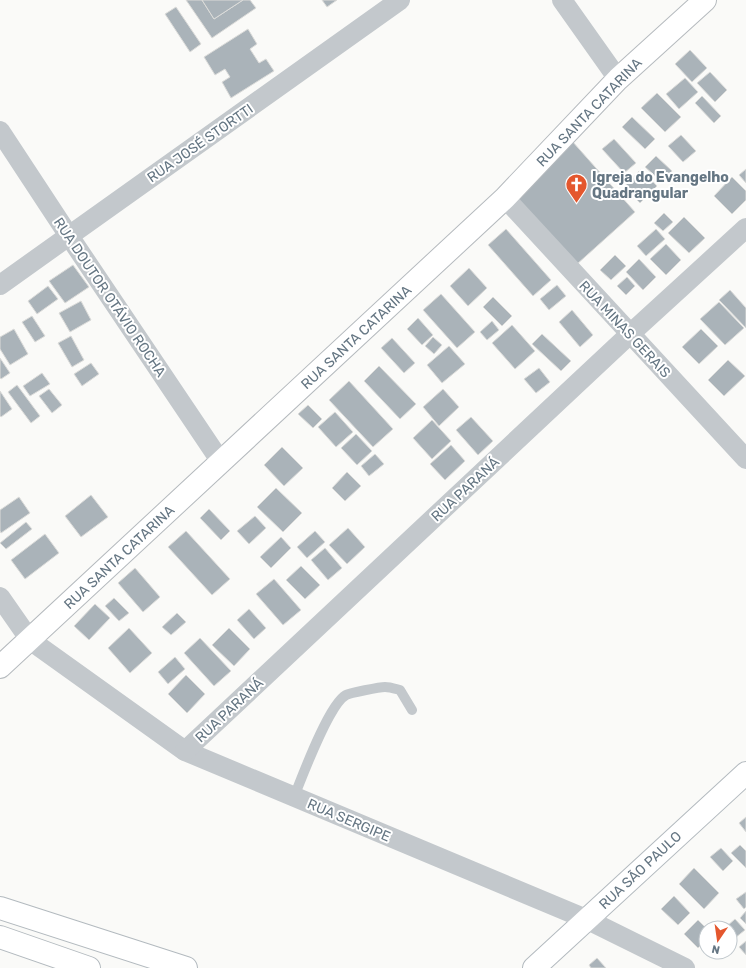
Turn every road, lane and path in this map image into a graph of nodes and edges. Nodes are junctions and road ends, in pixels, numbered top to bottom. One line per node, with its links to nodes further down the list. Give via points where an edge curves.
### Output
1 (400, 0): 8 (street, RUA JOSÉ STORTTI)
2 (562, 0): 4 (street)
3 (705, 0): 4 (main road, RUA SANTA CATARINA)
4 (618, 79): 6 (main road, RUA SANTA CATARINA)
5 (0, 131): 8 (street, RUA DOUTOR OTÁVIO ROCHA)
6 (505, 198): 10 (street, RUA MINAS GERAIS); 12 (main road, RUA SANTA CATARINA)
7 (746, 228): 10 (street, RUA PARANÁ)
8 (69, 236): 9 (street, RUA JOSÉ STORTTI); 12 (street, RUA DOUTOR OTÁVIO ROCHA)
9 (0, 286)
10 (630, 334): 11 (street, RUA MINAS GERAIS); 17 (street, RUA PARANÁ)
11 (746, 460)
12 (221, 462): 14 (main road, RUA SANTA CATARINA)
13 (0, 597): 14 (street, RUA SERGIPE)
14 (30, 640): 15 (main road, RUA SANTA CATARINA); 17 (street, RUA SERGIPE)
15 (0, 667)
16 (412, 710): 19 (lane, via 400,690 386,687 345,695 314,746)
17 (185, 751): 19 (street, RUA SERGIPE)
18 (746, 773): 22 (main road, RUA SÃO PAULO)
19 (294, 797): 22 (street, RUA SERGIPE)
20 (0, 908): 21 (main road)
21 (32, 918): 24 (main road); 26 (main road)
22 (586, 919): 27 (main road, RUA SÃO PAULO); 28 (street, RUA SERGIPE)
23 (0, 937): 24 (main road)
24 (24, 946): 25 (main road)
25 (89, 968)
26 (186, 968)
27 (534, 968)
28 (685, 968)

